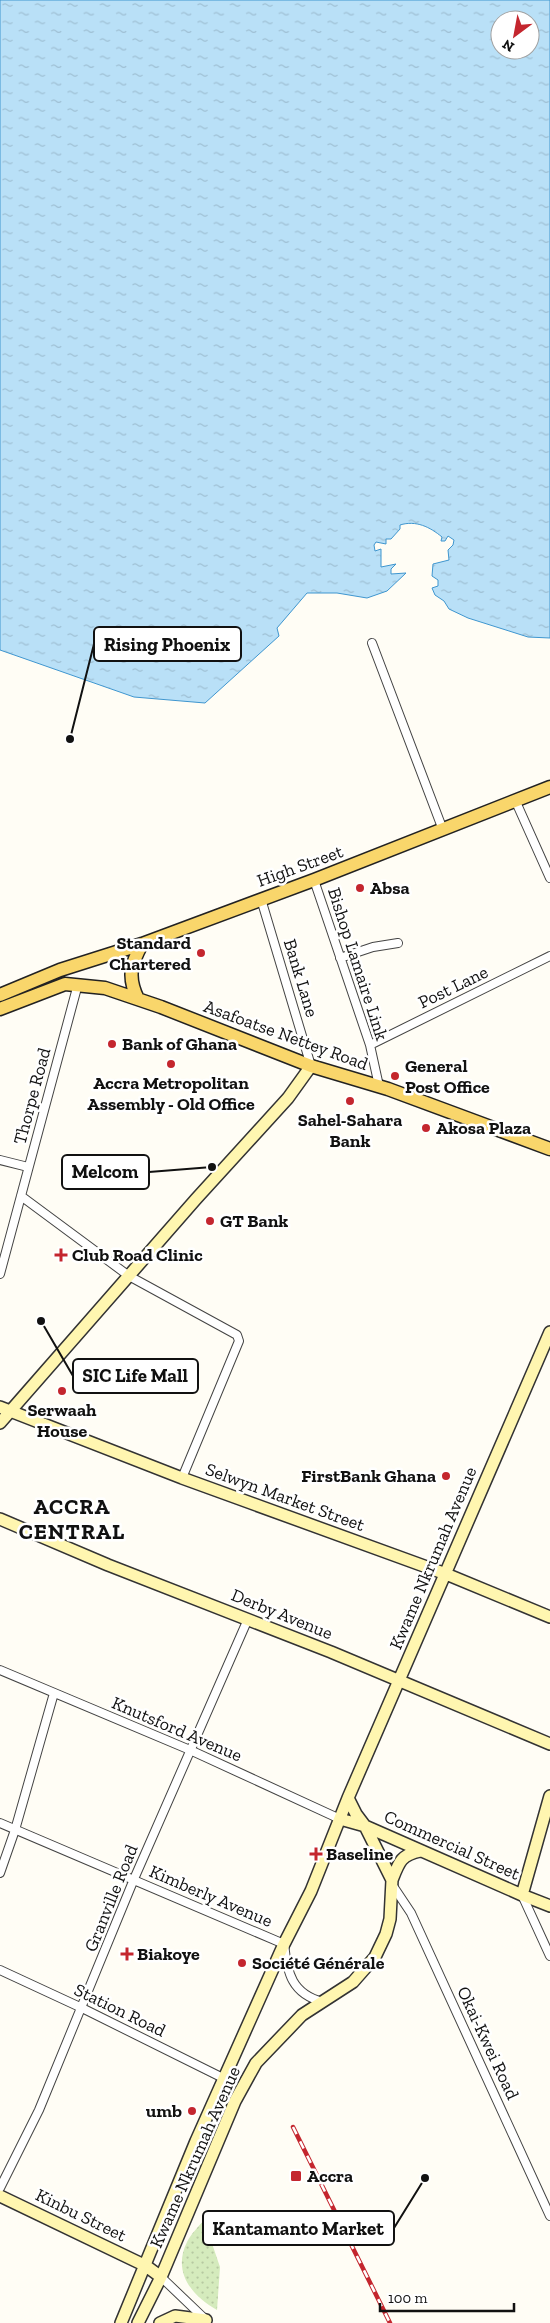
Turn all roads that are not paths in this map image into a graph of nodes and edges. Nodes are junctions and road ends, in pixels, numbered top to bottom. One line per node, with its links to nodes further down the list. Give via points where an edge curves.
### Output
1 (372, 643): 4 (street)
2 (550, 787): 3 (main road, High Street)
3 (516, 802): 4 (main road, High Street); 5 (street)
4 (443, 830): 6 (main road, High Street)
5 (550, 878)
6 (314, 880): 7 (main road, High Street); 11 (street, Bishop Lamaire Link)
7 (261, 899): 9 (main road, High Street); 19 (street, Bank Lane)
8 (398, 943): 11 (street)
9 (142, 944): 12 (main road, High Street); 16 (main road, via 130,978)
10 (550, 956): 18 (street, Post Lane)
11 (340, 958): 18 (street, Bishop Lamaire Link)
12 (60, 970): 13 (main road); 15 (main road, High Street)
13 (65, 984): 14 (main road, Asafoatse Nettey Road); 17 (main road)
14 (78, 984): 16 (main road, Asafoatse Nettey Road, via 105,988); 23 (street, Thorpe Road)
15 (0, 995)
16 (138, 999): 19 (main road, Asafoatse Nettey Road)
17 (0, 1009)
18 (370, 1045): 20 (street, Bishop Lamaire Link)
19 (311, 1066): 20 (main road, Asafoatse Nettey Road); 26 (main road, via 293,1093)
20 (379, 1086): 21 (main road, Asafoatse Nettey Road)
21 (550, 1149)
22 (0, 1160): 23 (street)
23 (28, 1168): 24 (street, Thorpe Road)
24 (21, 1196): 25 (street, Thorpe Road); 26 (street)
25 (0, 1274)
26 (129, 1276): 28 (main road, via 68,1348); 30 (street, via 238,1338)
27 (550, 1332): 32 (main road, Kwame Nkrumah Avenue)
28 (4, 1409): 29 (main road); 30 (main road, Selwyn Market Street)
29 (0, 1423)
30 (182, 1478): 32 (main road, Selwyn Market Street)
31 (0, 1519): 34 (main road, Derby Avenue)
32 (446, 1574): 33 (main road, Selwyn Market Street); 36 (main road, Kwame Nkrumah Avenue)
33 (550, 1617)
34 (248, 1619): 36 (main road, Derby Avenue); 39 (street, Granville Road)
35 (0, 1670): 37 (street, Knutsford Avenue)
36 (399, 1681): 38 (main road, Derby Avenue); 41 (main road, Kwame Nkrumah Avenue)
37 (54, 1693): 39 (street, Knutsford Avenue); 45 (street)
38 (550, 1744)
39 (190, 1750): 42 (street, Knutsford Avenue); 48 (street, Granville Road)
40 (550, 1796): 50 (main road)
41 (348, 1798): 42 (main road, Kwame Nkrumah Avenue); 44 (main road)
42 (340, 1819): 44 (main road, Commercial Street); 52 (main road, Kwame Nkrumah Avenue)
43 (0, 1823): 45 (street, Kimberly Avenue)
44 (365, 1826): 46 (main road, Commercial Street); 49 (main road)
45 (15, 1830): 47 (street); 48 (street, Kimberly Avenue)
46 (420, 1851): 49 (main road, via 408,1854 400,1861); 50 (main road, Commercial Street)
47 (0, 1873)
48 (134, 1879): 52 (street, Kimberly Avenue); 56 (street, Granville Road)
49 (392, 1883): 55 (main road, Kwame Nkrumah Avenue, via 390,1919 375,1957 353,1982); 60 (street, Okai-Kwei Road, via 411,1913)
50 (522, 1895): 51 (main road, Commercial Street); 53 (street)
51 (550, 1906)
52 (284, 1944): 55 (street, Kimberly Avenue, via 287,1967 299,1990); 57 (main road, Kwame Nkrumah Avenue)
53 (550, 1956)
54 (0, 1970): 56 (street, Station Road)
55 (324, 2002): 62 (main road, Kwame Nkrumah Avenue, via 302,2015 256,2063 235,2100)
56 (82, 2008): 57 (street, Station Road); 58 (street, Granville Road, via 39,2110)
57 (225, 2079): 61 (main road, Kwame Nkrumah Avenue, via 196,2140)
58 (0, 2188)
59 (0, 2196): 61 (main road, Kinbu Street)
60 (550, 2216)
61 (146, 2266): 62 (main road, Kinbu Street); 64 (main road, Kwame Nkrumah Avenue)
62 (161, 2277): 63 (street); 65 (main road, Kwame Nkrumah Avenue)
63 (208, 2322): 66 (main road, via 175,2316)
64 (121, 2323)
65 (138, 2323)
66 (160, 2323)

